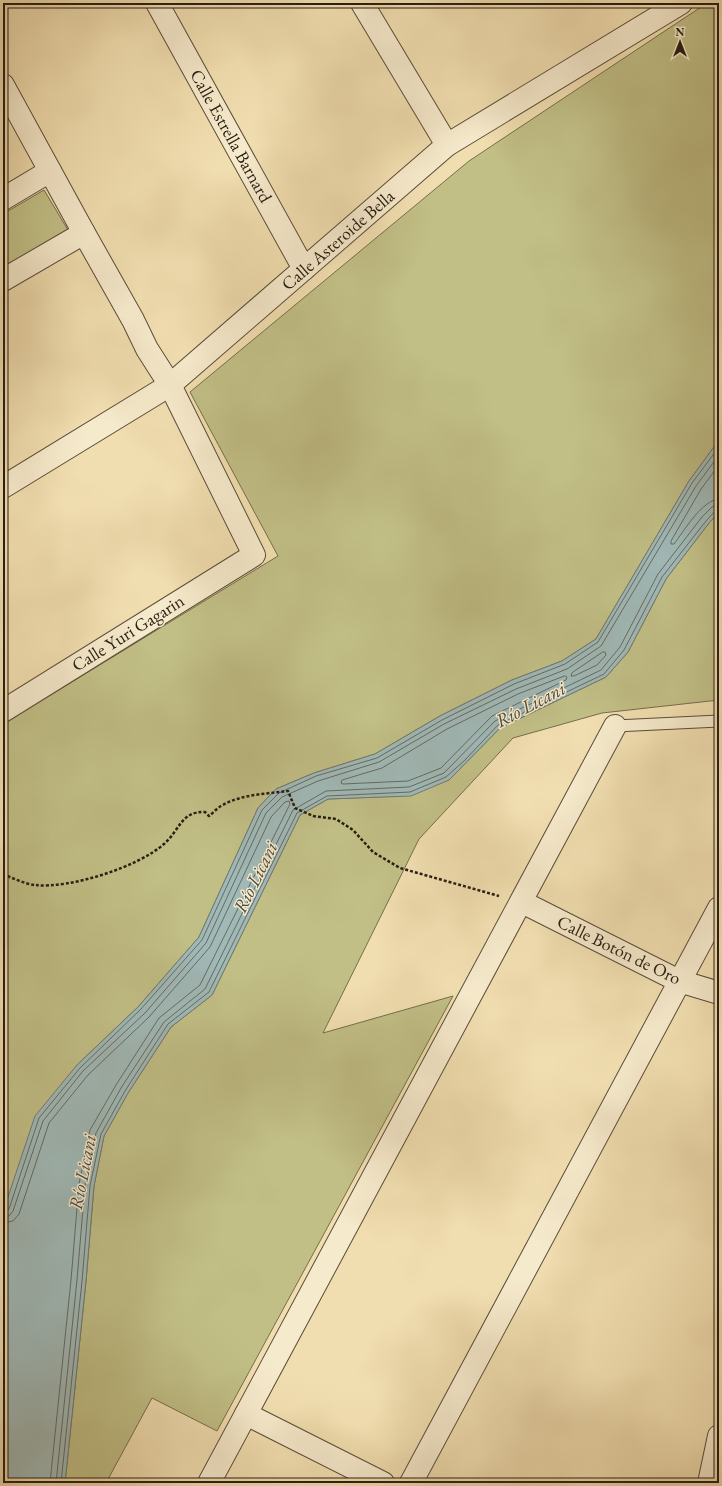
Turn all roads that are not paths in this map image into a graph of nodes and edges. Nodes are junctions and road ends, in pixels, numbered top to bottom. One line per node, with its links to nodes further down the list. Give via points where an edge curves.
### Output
1 (157, 3): 9 (street, Calle Estrella Barnard)
2 (362, 3): 5 (street)
3 (681, 3): 5 (street, Calle Asteroide Bella)
4 (3, 85): 6 (street)
5 (447, 145): 9 (street, Calle Asteroide Bella)
6 (50, 171): 7 (street); 8 (street)
7 (3, 199)
8 (84, 233): 10 (street); 11 (street, via 134,320 147,349)
9 (304, 269): 11 (street, Calle Asteroide Bella)
10 (3, 280)
11 (170, 385): 12 (street, Calle Asteroide Bella); 13 (street, Calle Yuri Gagarin, via 254,555)
12 (3, 487)
13 (3, 712)
14 (719, 721): 15 (lane)
15 (615, 726): 16 (street)
16 (522, 902): 18 (street, Calle Botón de Oro); 20 (street)
17 (719, 908): 18 (street)
18 (679, 981): 19 (street, Calle Botón de Oro); 24 (street)
19 (719, 993)
20 (246, 1414): 22 (street); 23 (street)
21 (719, 1436): 25 (street)
22 (209, 1483)
23 (383, 1483)
24 (411, 1483)
25 (709, 1483)

